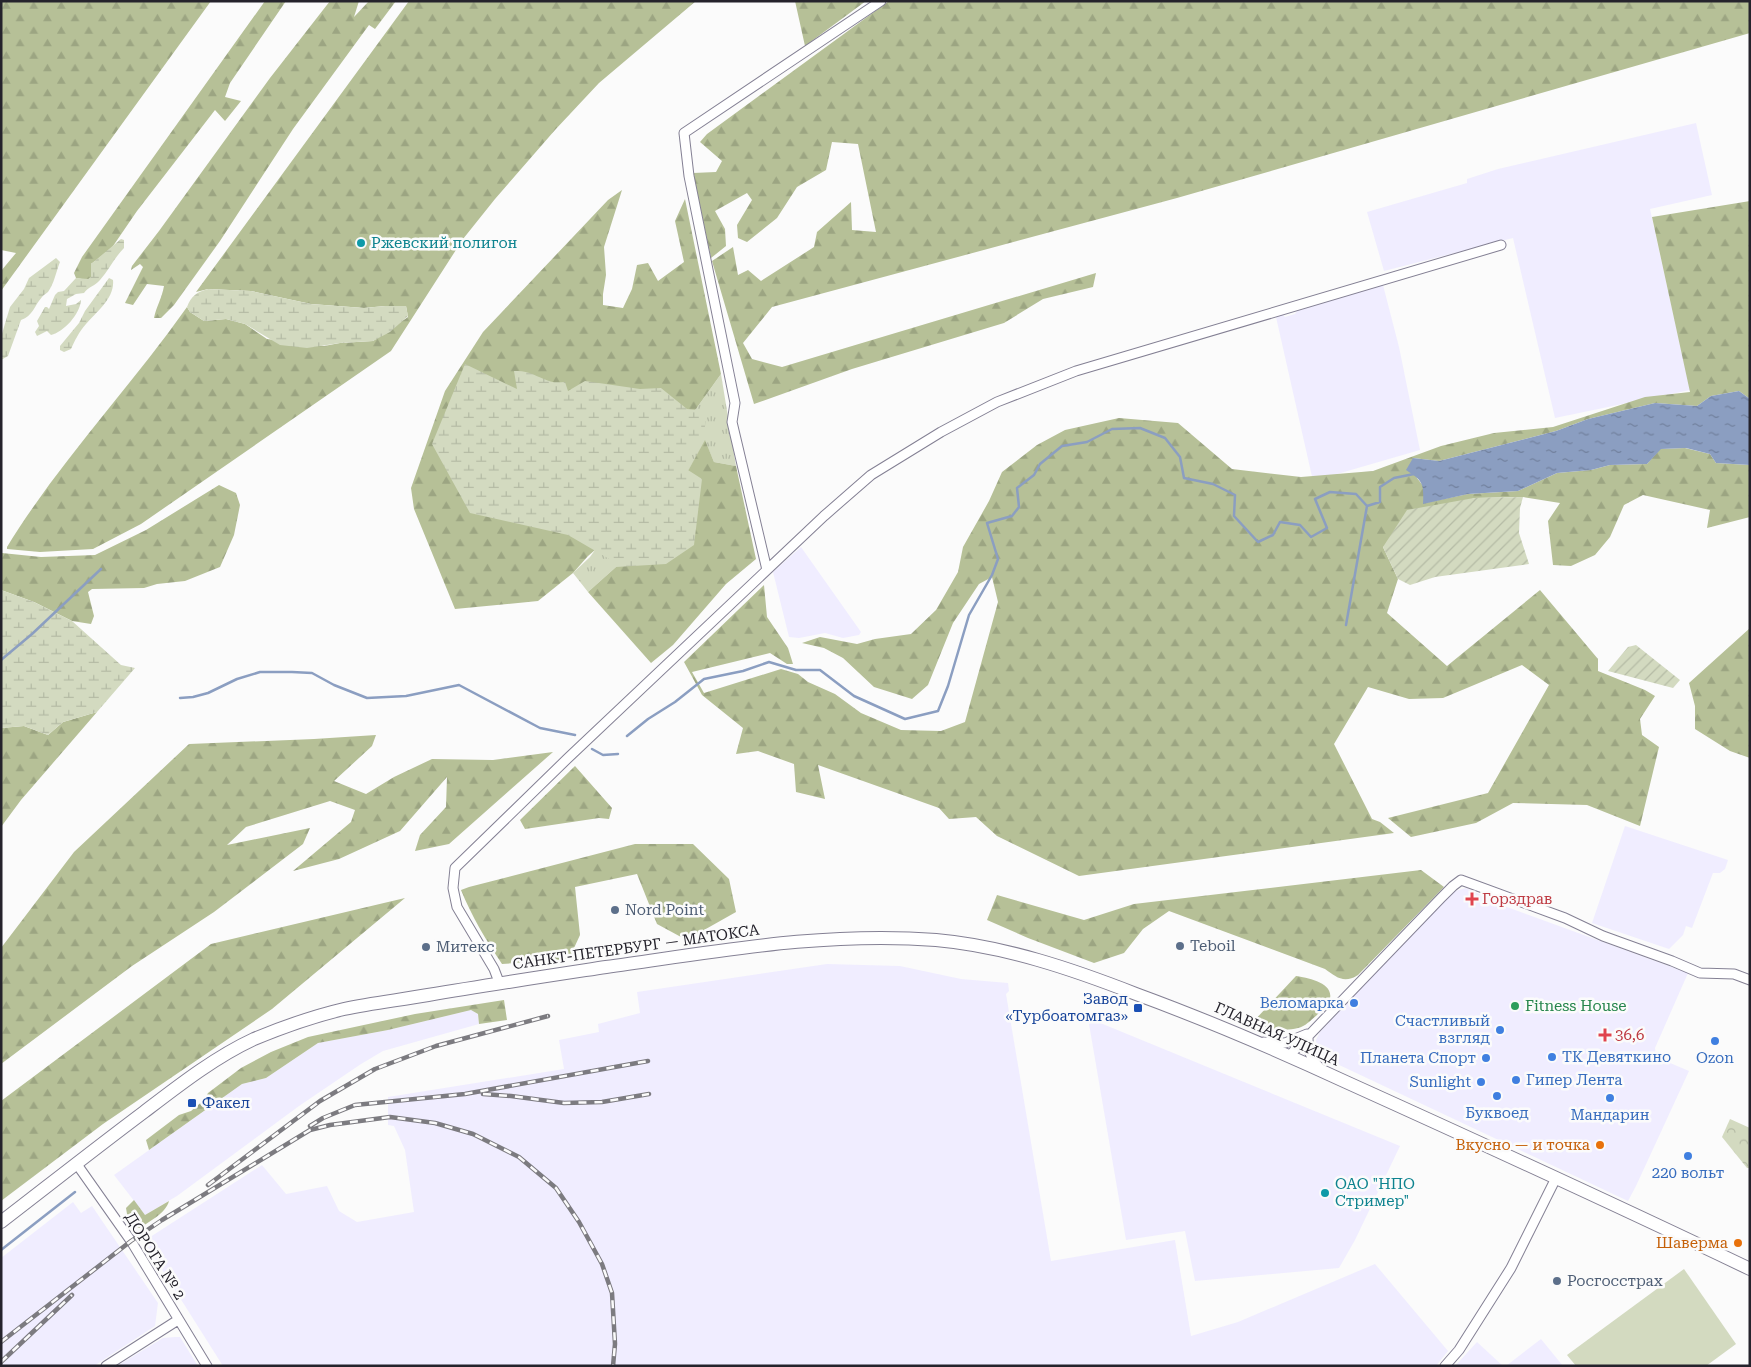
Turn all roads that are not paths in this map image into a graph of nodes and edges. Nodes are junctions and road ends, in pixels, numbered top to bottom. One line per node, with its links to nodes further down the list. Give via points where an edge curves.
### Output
1 (881, 1): 3 (street, via 684,133 689,176 735,403 732,422)
2 (1502, 245): 3 (street, via 1076,371 997,402 940,432 871,475)
3 (767, 570): 6 (street, via 455,868 453,888 458,907)
4 (1030, 958): 6 (main road, САНКТ-ПЕТЕРБУРГ — МАТОКСА, via 938,940 785,942); 8 (main road, ГЛАВНАЯ УЛИЦА, via 1102,981)
5 (1750, 980): 7 (street, via 1734,974 1700,974 1557,915 1461,880)
6 (499, 982): 12 (main road, САНКТ-ПЕТЕРБУРГ — МАТОКСА, via 343,1009 252,1040 205,1068)
7 (1316, 1029): 8 (street, via 1285,1043); 9 (street)
8 (1245, 1037): 10 (main road, ГЛАВНАЯ УЛИЦА)
9 (1308, 1037): 10 (street); 11 (street, via 1309,1053)
10 (1289, 1056): 11 (main road, ГЛАВНАЯ УЛИЦА)
11 (1322, 1071): 13 (main road, ГЛАВНАЯ УЛИЦА)
12 (76, 1163): 14 (main road, САНКТ-ПЕТЕРБУРГ — МАТОКСА); 16 (street, ДОРОГА № 2, via 131,1241)
13 (1556, 1178): 15 (main road, ГЛАВНАЯ УЛИЦА); 19 (street, via 1511,1268 1459,1350)
14 (1, 1222)
15 (1750, 1268)
16 (178, 1320): 17 (street); 18 (street, ДОРОГА № 2)
17 (106, 1366)
18 (207, 1366)
19 (1445, 1366)

